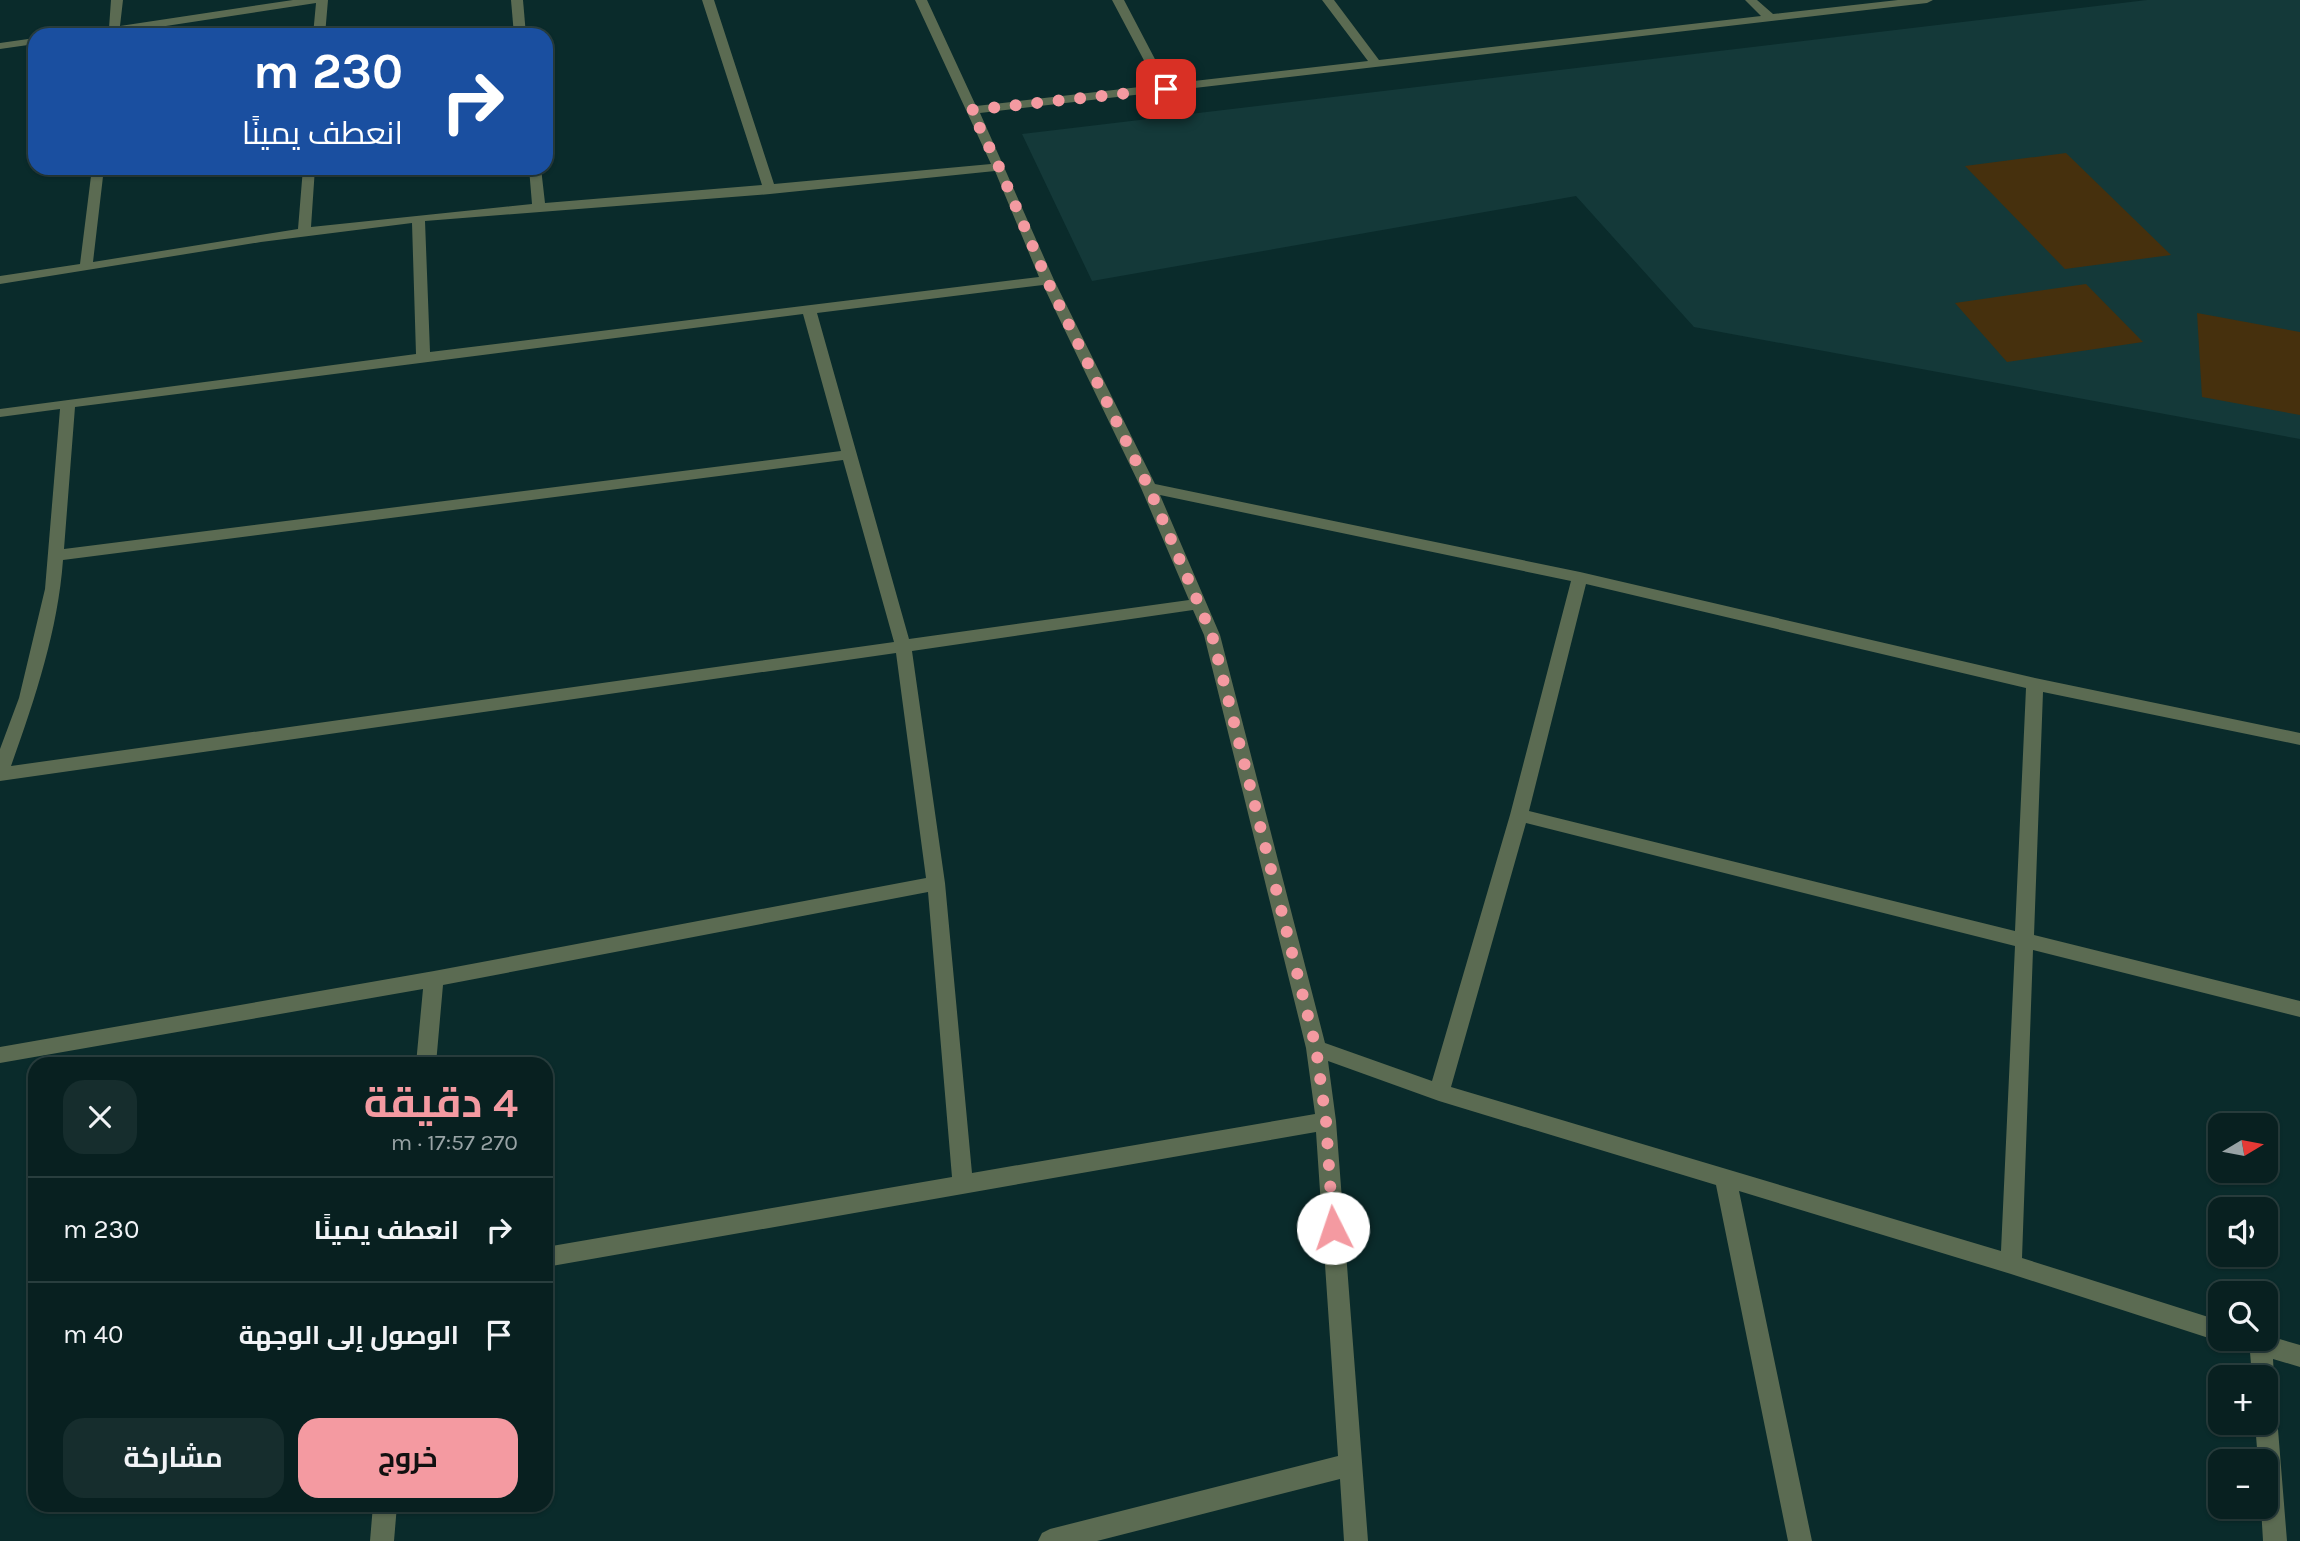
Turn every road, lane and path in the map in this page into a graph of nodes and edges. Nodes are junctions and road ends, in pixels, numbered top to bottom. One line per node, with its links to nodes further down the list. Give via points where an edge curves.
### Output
1 (117, 0): 12 (street)
2 (315, 0): 13 (street)
3 (322, 0): 14 (street)
4 (517, 0): 15 (street)
5 (708, 0): 25 (street)
6 (920, 0): 20 (street)
7 (1328, 0): 18 (street)
8 (1751, 0): 11 (street)
9 (1927, 0): 11 (street)
10 (1122, 1): 19 (street)
11 (1770, 18): 18 (street)
12 (115, 28)
13 (145, 28)
14 (320, 28)
15 (519, 28)
16 (28, 42): 17 (street)
17 (0, 46)
18 (1376, 64): 19 (street)
19 (1166, 89): 20 (street)
20 (971, 110): 21 (street)
21 (999, 167): 25 (street); 31 (street)
22 (97, 175): 29 (street)
23 (308, 175): 28 (street)
24 (536, 175): 26 (street)
25 (770, 190): 26 (street)
26 (539, 208): 27 (street)
27 (418, 218): 28 (street); 33 (street)
28 (303, 232): 29 (street)
29 (86, 268): 30 (street)
30 (0, 280)
31 (1047, 280): 32 (street); 37 (street)
32 (809, 310): 33 (street); 36 (street)
33 (423, 357): 34 (street)
34 (68, 405): 35 (street); 38 (street)
35 (0, 413)
36 (851, 454): 38 (street); 41 (street)
37 (1149, 488): 39 (street); 40 (street)
38 (58, 555): 44 (street, via 27,698)
39 (1580, 577): 42 (street); 45 (street)
40 (1200, 604): 41 (street); 50 (street, via 1212,635)
41 (903, 646): 44 (street); 46 (street)
42 (2035, 684): 43 (street); 47 (street)
43 (2300, 739)
44 (0, 774)
45 (1519, 815): 47 (street); 53 (street)
46 (936, 883): 48 (street); 56 (street)
47 (2025, 941): 49 (street); 58 (street)
48 (434, 979): 51 (street); 52 (street)
49 (2300, 1009)
50 (1316, 1048): 53 (street); 54 (street)
51 (0, 1055)
52 (427, 1057)
53 (1439, 1092): 55 (street)
54 (1326, 1121): 56 (street); 63 (street)
55 (1726, 1180): 58 (street); 68 (street)
56 (963, 1184): 57 (street)
57 (553, 1256)
58 (2011, 1264): 59 (street)
59 (2208, 1328)
60 (2278, 1350): 61 (street)
61 (2300, 1356)
62 (2267, 1435): 69 (street)
63 (1352, 1464): 66 (street); 67 (street)
64 (384, 1512): 65 (street)
65 (382, 1541)
66 (1050, 1541)
67 (1356, 1541)
68 (1800, 1541)
69 (2275, 1541)

